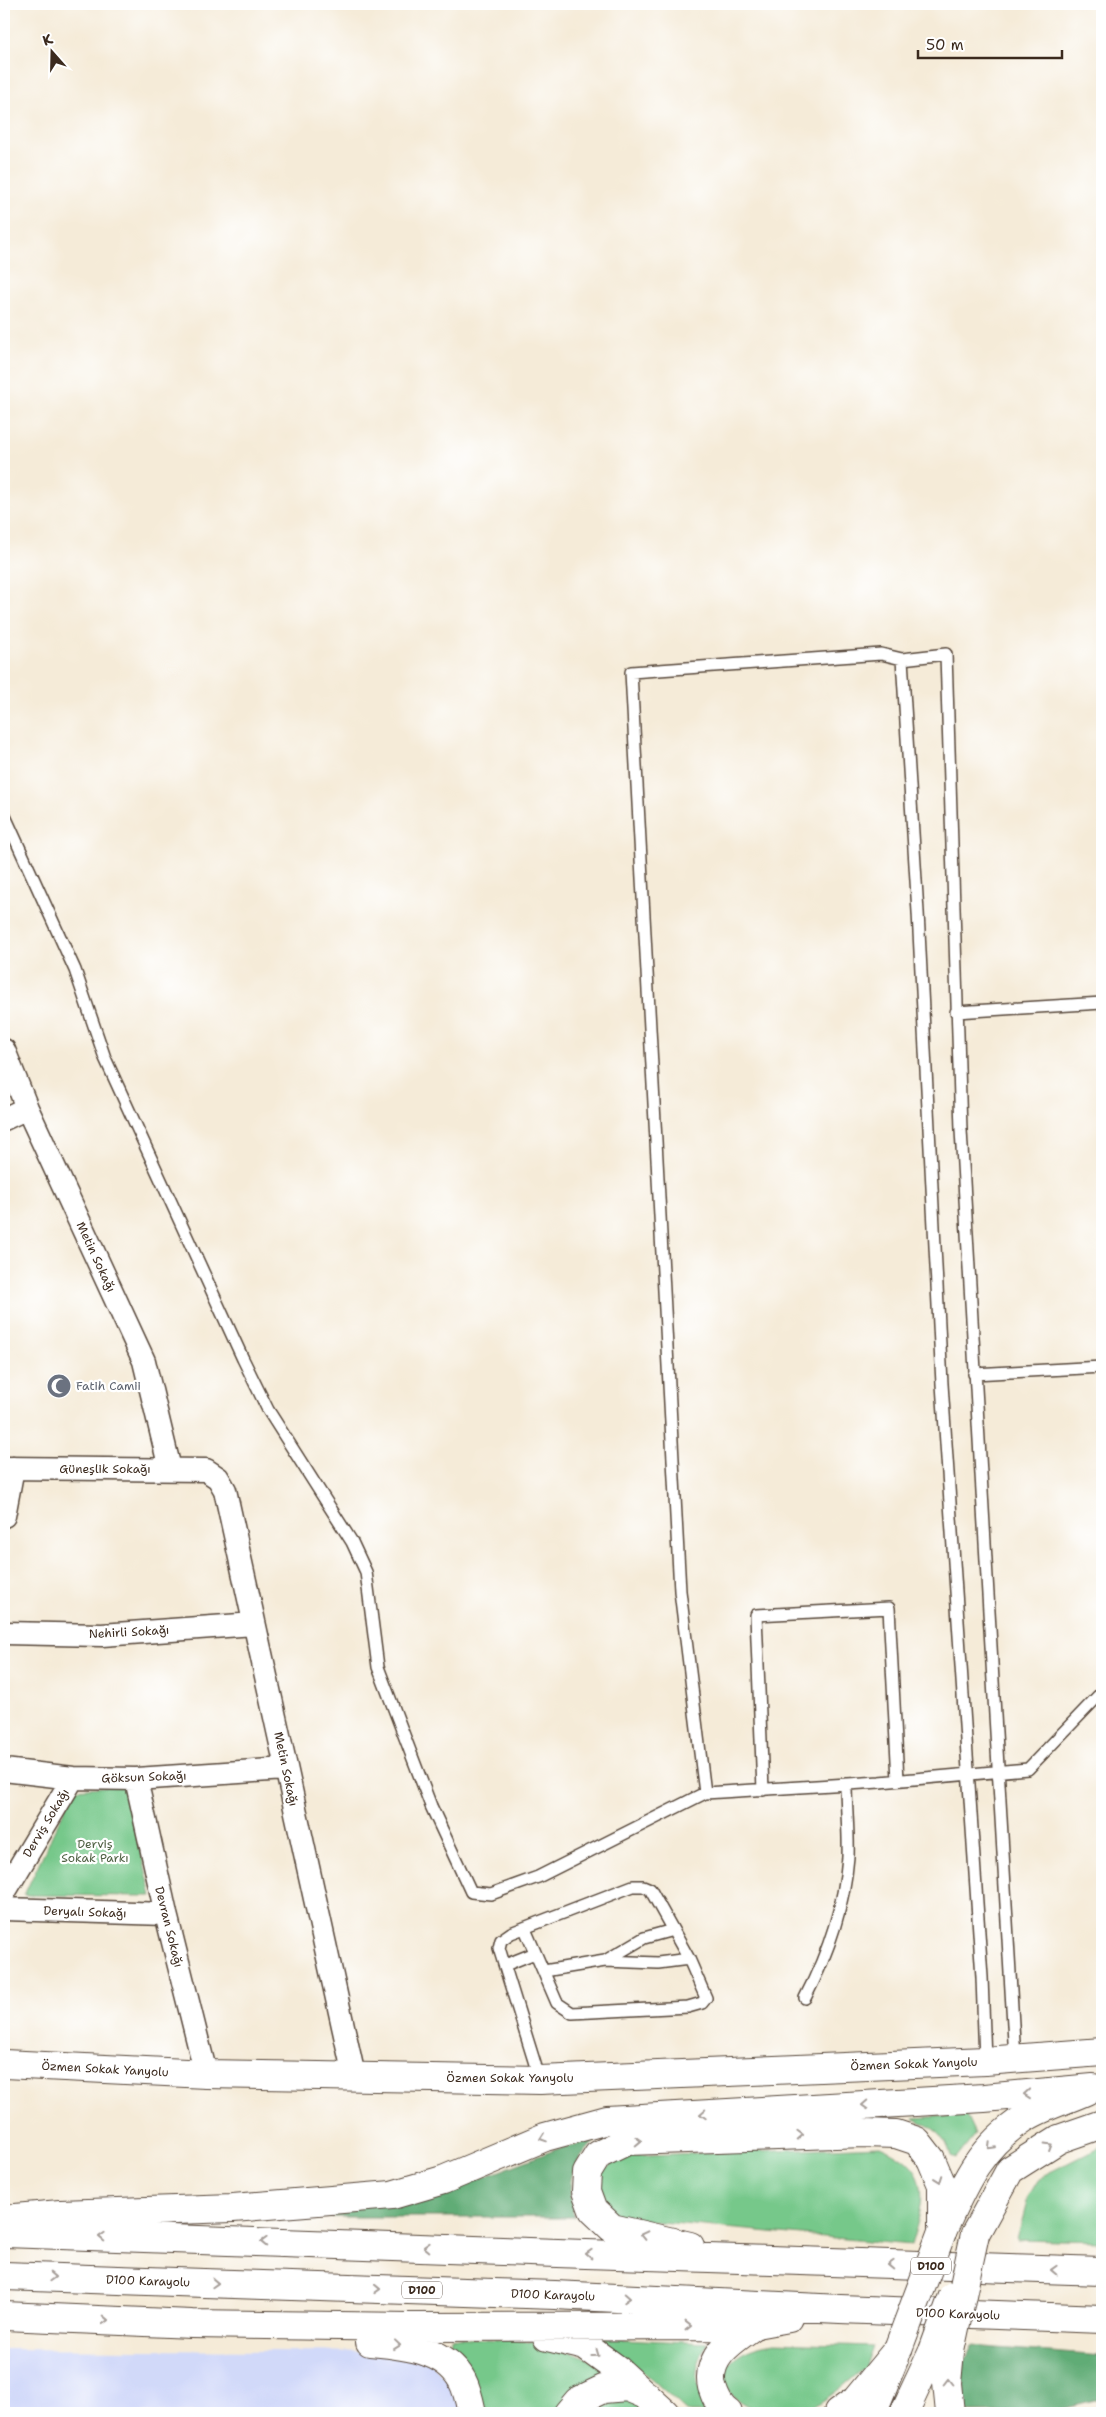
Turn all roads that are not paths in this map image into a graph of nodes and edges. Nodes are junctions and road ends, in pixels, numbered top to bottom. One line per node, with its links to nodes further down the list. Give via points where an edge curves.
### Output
1 (902, 659): 4 (lane, via 946,654); 20 (lane); 26 (lane, via 881,654 631,672 680,1591)
2 (4, 814): 26 (lane, via 75,970 105,1058 243,1359 268,1410 352,1542 366,1572 378,1667 431,1806 471,1892 492,1894 538,1877)
3 (1102, 1003): 4 (lane)
4 (956, 1012): 9 (lane)
5 (4, 1050): 6 (street, Metin Sokağı)
6 (27, 1108): 7 (street); 11 (street, Metin Sokağı, via 144,1361)
7 (4, 1119)
8 (1102, 1368): 9 (lane)
9 (974, 1374): 19 (lane)
10 (8, 1468): 11 (street, Güneşlik Sokağı); 13 (street)
11 (170, 1469): 12 (street, Güneşlik Sokağı)
12 (206, 1470): 14 (street, Metin Sokağı, via 218,1478 225,1490)
13 (4, 1516)
14 (254, 1624): 15 (street, Nehirli Sokağı, via 102,1635); 17 (street, Metin Sokağı)
15 (4, 1633)
16 (1102, 1692): 19 (lane, via 1028,1769)
17 (286, 1769): 22 (street, Göksun Sokağı); 43 (street, Metin Sokağı)
18 (4, 1770): 21 (street, Göksun Sokağı)
19 (999, 1772): 20 (lane); 39 (lane)
20 (967, 1774): 23 (lane); 40 (lane)
21 (73, 1778): 22 (street, Göksun Sokağı); 27 (street, Derviş Sokağı)
22 (136, 1779): 29 (street, Devran Sokağı)
23 (898, 1780): 24 (lane); 25 (lane, via 888,1608 756,1615)
24 (846, 1784): 25 (lane); 37 (lane, via 848,1857 835,1929)
25 (762, 1790): 26 (lane)
26 (705, 1794)
27 (4, 1893)
28 (4, 1909): 29 (street, Deryalı Sokağı)
29 (166, 1914): 42 (street, Devran Sokağı)
30 (525, 1929): 31 (lane, via 633,1886 643,1886 650,1889); 32 (lane); 35 (lane, via 501,1940 499,1948)
31 (672, 1930): 33 (lane); 34 (lane, via 644,1938)
32 (535, 1953): 35 (lane); 36 (lane)
33 (689, 1959): 34 (lane, via 658,1963); 36 (lane, via 706,1998 702,2003 688,2006 572,2013 557,2002)
34 (605, 1961): 36 (lane)
35 (505, 1965): 44 (lane)
36 (544, 1971)
37 (804, 1998)
38 (1102, 2052): 39 (main road, Özmen Sokak Yanyolu)
39 (1015, 2059): 40 (main road, Özmen Sokak Yanyolu)
40 (985, 2061): 44 (main road, Özmen Sokak Yanyolu)
41 (4, 2064): 42 (main road, Özmen Sokak Yanyolu)
42 (206, 2074): 43 (main road, Özmen Sokak Yanyolu)
43 (354, 2076): 44 (main road, Özmen Sokak Yanyolu)
44 (540, 2080)
45 (1098, 2087): 47 (main road, one-way to 47, via 984,2098 607,2120 545,2137 443,2180 392,2195 233,2208); 48 (main road, one-way to 48, via 1023,2118 989,2146 968,2174)
46 (1102, 2124): 62 (main road, one-way to 46, bridge, via 975,2234 1010,2170 1059,2139)
47 (4, 2219)
48 (942, 2232): 50 (main road, one-way to 48, via 612,2228 593,2210 586,2191 587,2173 598,2154 627,2141 896,2134 917,2141 931,2159 942,2185); 61 (main road, bridge)
49 (4, 2233): 50 (main road, D100, one-way to 49)
50 (760, 2262): 51 (main road, D100, one-way to 50)
51 (1102, 2271)
52 (4, 2276): 53 (main road, D100 Karayolu / D100, one-way to 53, via 556,2295)
53 (840, 2309): 55 (main road, D100 Karayolu / D100); 58 (main road)
54 (4, 2316): 57 (main road, one-way to 57)
55 (1066, 2318): 56 (main road, D100 Karayolu / D100); 60 (main road)
56 (1102, 2319)
57 (192, 2324): 59 (main road); 64 (main road, one-way to 64, via 413,2346 442,2359 462,2380)
58 (756, 2324): 59 (main road, one-way to 58); 66 (main road, via 728,2345 714,2361 710,2376 714,2392 721,2408)
59 (411, 2326): 63 (main road, one-way to 63, via 537,2335 585,2346)
60 (1102, 2335)
61 (898, 2349): 67 (main road, via 856,2400); 68 (main road, via 875,2406)
62 (941, 2351): 69 (main road); 70 (main road); 71 (main road, one-way to 62)
63 (657, 2405): 65 (main road, via 627,2387 603,2389 578,2401)
64 (472, 2413)
65 (568, 2413)
66 (728, 2413)
67 (838, 2413)
68 (869, 2413)
69 (904, 2413)
70 (912, 2413)
71 (950, 2413)

